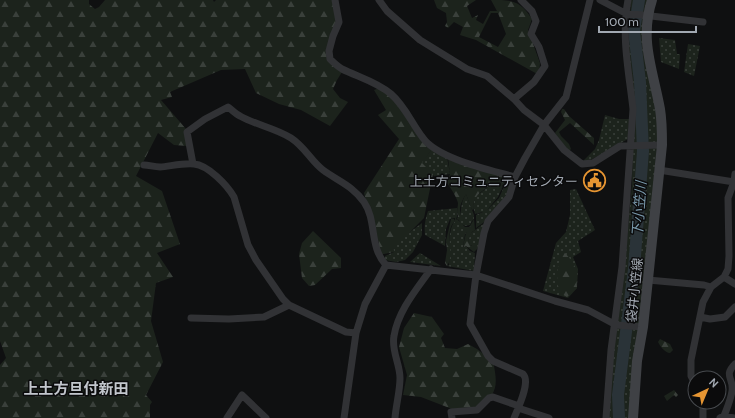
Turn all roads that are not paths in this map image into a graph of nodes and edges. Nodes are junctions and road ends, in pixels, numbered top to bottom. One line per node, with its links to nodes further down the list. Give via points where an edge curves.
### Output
1 (335, 0): 19 (street, via 339,22 329,51 330,59 340,68 382,86 392,94 410,116 423,139 432,147 462,162)
2 (379, 0): 11 (street, via 387,11 420,40 467,69 487,76)
3 (521, 0): 11 (street, via 532,10 536,21 531,34 539,47 545,66 534,82)
4 (590, 0): 12 (street, via 566,97)
5 (600, 0): 8 (street)
6 (628, 0): 8 (street)
7 (652, 0): 9 (main road, 袋井小笠線)
8 (625, 13): 9 (street); 13 (street, via 627,63 633,109)
9 (648, 16): 10 (street); 14 (main road, 袋井小笠線, via 646,39 660,109)
10 (703, 22)
11 (514, 99): 12 (street, via 524,110)
12 (544, 124): 13 (street, via 564,150 582,164 592,163 620,146); 19 (street)
13 (630, 145): 14 (street); 34 (street, via 622,267)
14 (662, 145): 17 (main road, 袋井小笠線)
15 (193, 164): 16 (street, via 158,167); 23 (street, via 187,132 228,107 240,116 290,138 303,147 322,169 345,183 364,202 369,211 376,248); 30 (street, via 202,165 209,170 230,191 248,245 283,300)
16 (144, 165)
17 (660, 170): 20 (street); 27 (main road, 袋井小笠線)
18 (735, 174): 20 (street)
19 (515, 177): 25 (street, via 509,197 488,221)
20 (734, 182): 21 (street)
21 (732, 198): 22 (street)
22 (732, 256): 26 (street)
23 (386, 265): 24 (street); 36 (street, via 365,304)
24 (431, 269): 25 (street); 44 (street, via 407,303 394,336 393,347 399,364 400,379)
25 (476, 275): 34 (street, via 588,310); 39 (street, via 470,324 493,361 525,377 526,382)
26 (724, 276): 28 (street); 29 (street)
27 (648, 280): 29 (street); 35 (main road, 袋井小笠線)
28 (735, 284)
29 (711, 287): 32 (street, via 703,302)
30 (289, 305): 33 (street, via 264,317); 36 (street, via 346,332)
31 (735, 307): 32 (street, via 725,317)
32 (700, 317): 38 (street)
33 (191, 318)
34 (615, 324): 35 (street); 48 (street)
35 (643, 327): 49 (main road, 袋井小笠線, via 637,361)
36 (356, 333): 43 (street)
37 (735, 364): 40 (street, via 729,371 732,392)
38 (691, 370)
39 (518, 407): 45 (street, via 493,397 477,410 451,412); 46 (street); 47 (street)
40 (722, 417): 50 (street)
41 (227, 418): 42 (street, via 242,395)
42 (266, 418)
43 (344, 418)
44 (394, 418)
45 (452, 418)
46 (514, 418)
47 (549, 418)
48 (606, 418)
49 (633, 418)
50 (734, 418)

